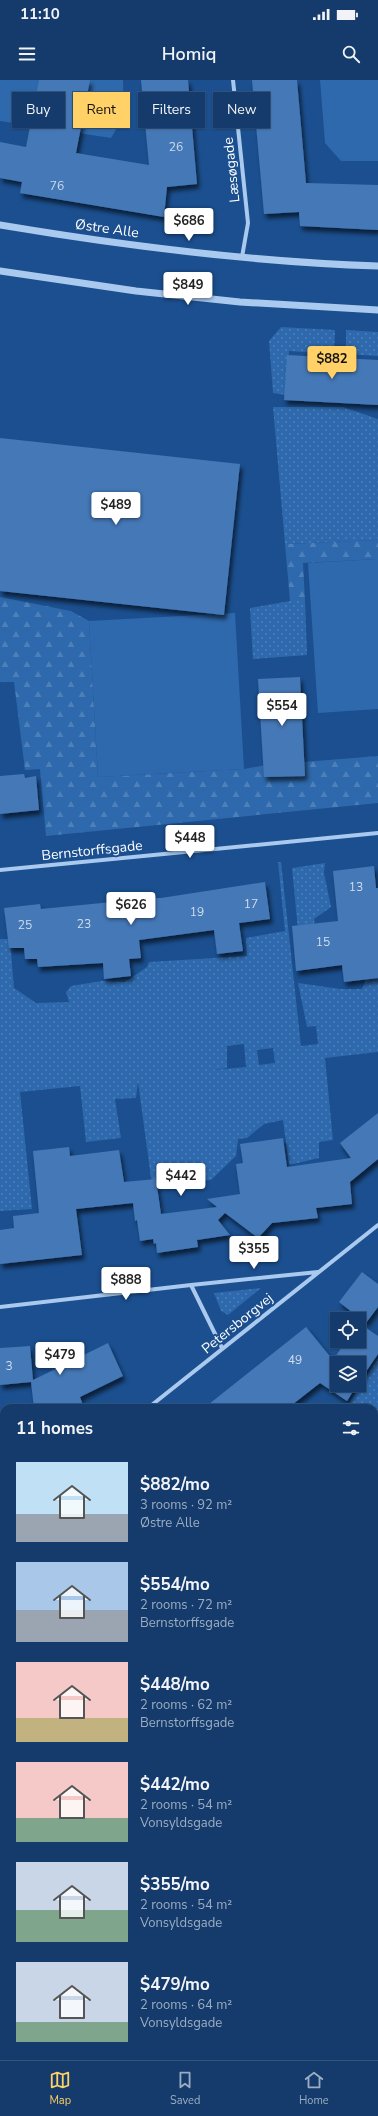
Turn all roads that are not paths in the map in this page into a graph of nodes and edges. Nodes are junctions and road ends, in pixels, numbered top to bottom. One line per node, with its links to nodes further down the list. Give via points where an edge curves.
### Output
1 (233, 80): 3 (street, Læsøgade, via 248,223)
2 (0, 225): 3 (street, Østre Alle, via 125,244)
3 (242, 257): 4 (street, Østre Alle)
4 (378, 266)
5 (0, 271): 6 (street, via 240,302)
6 (378, 310)
7 (378, 833): 8 (street, Bernstorffsgade)
8 (0, 870)
9 (378, 1225): 10 (street, Petersborgvej)
10 (319, 1272): 11 (street); 13 (street, Petersborgvej)
11 (191, 1285): 12 (street); 13 (street)
12 (0, 1307)
13 (222, 1348): 14 (street, Petersborgvej)
14 (153, 1404)

